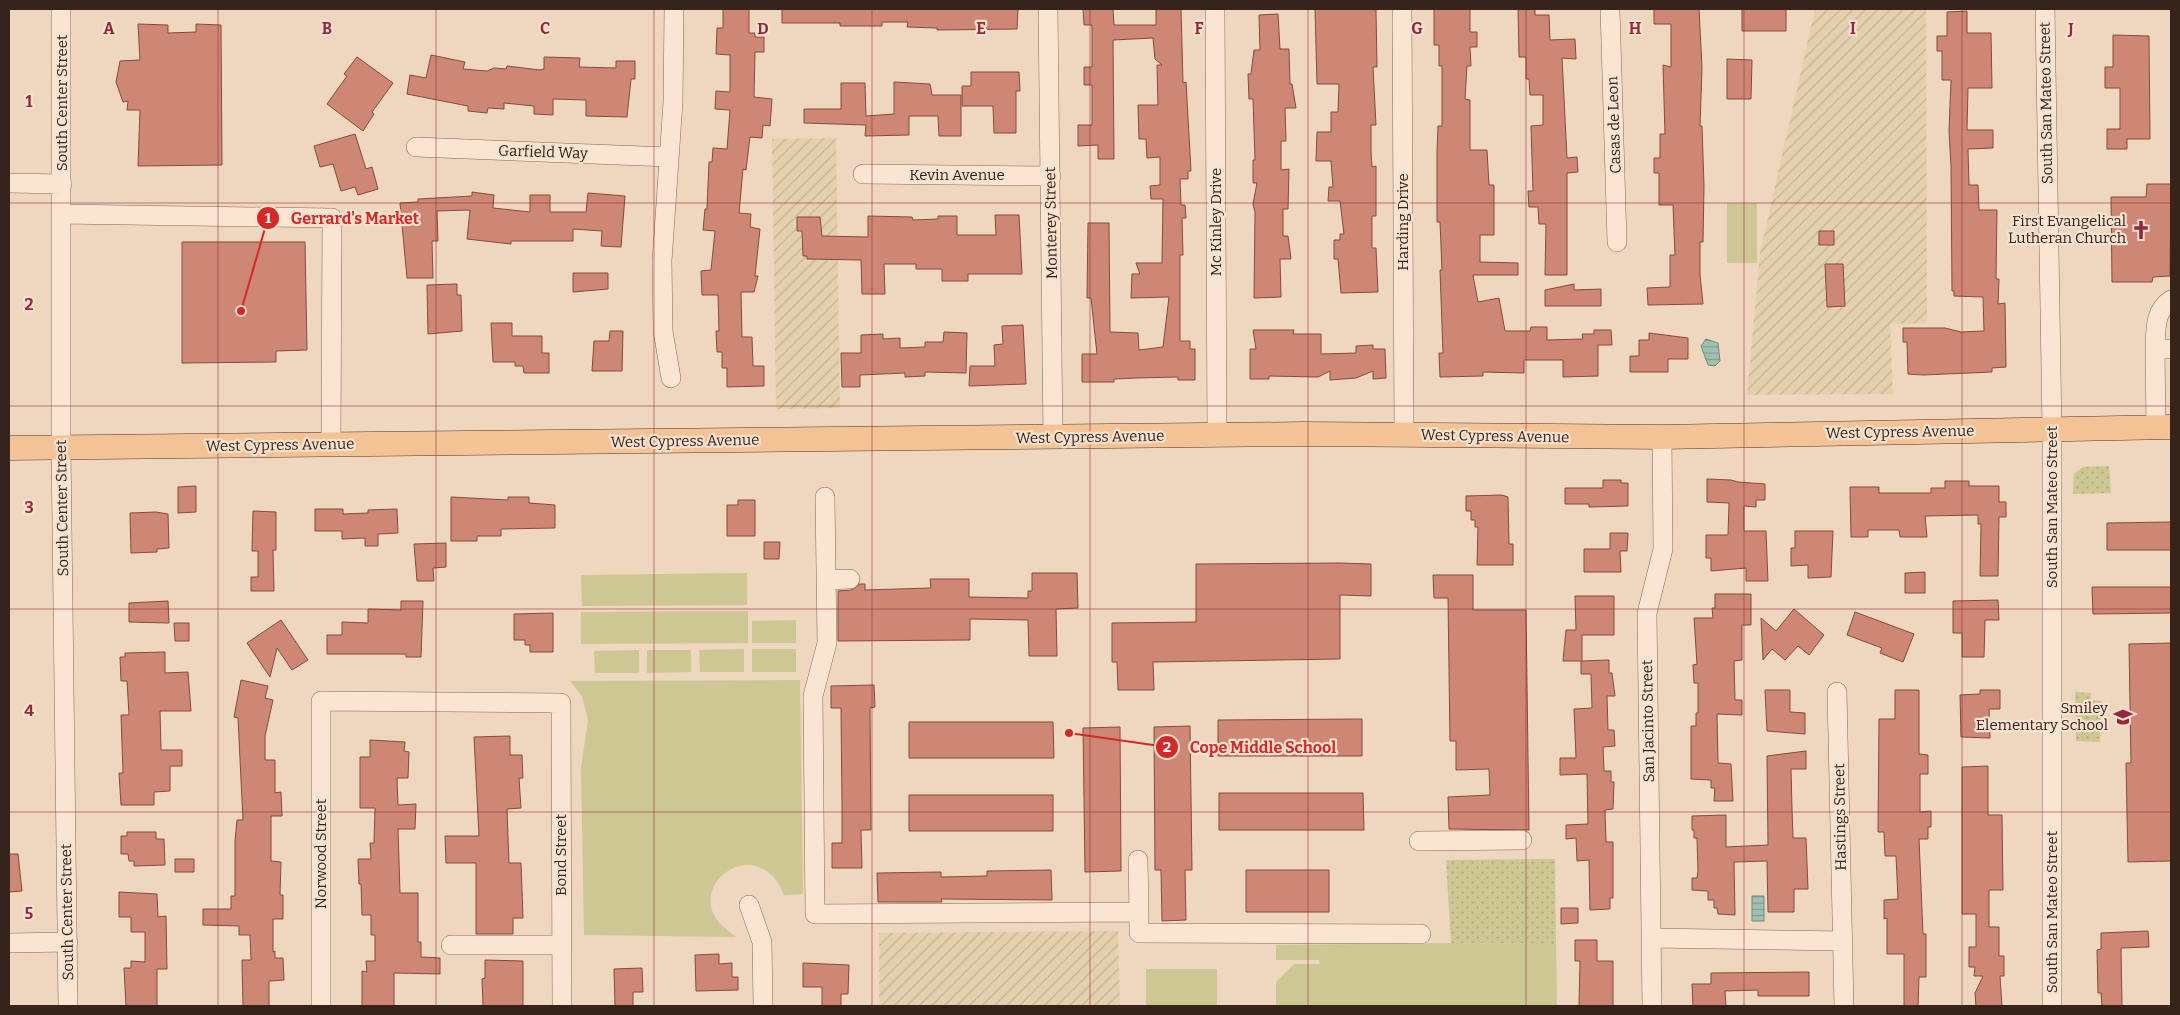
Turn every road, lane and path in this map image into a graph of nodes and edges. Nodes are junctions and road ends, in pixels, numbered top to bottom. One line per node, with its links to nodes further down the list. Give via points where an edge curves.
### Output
1 (61, 9): 13 (street, South Center Street)
2 (674, 9): 9 (street)
3 (1048, 9): 11 (street, Monterey Street)
4 (1215, 9): 22 (street, Mc Kinley Drive)
5 (1402, 9): 21 (street, Harding Drive)
6 (1610, 9): 15 (street, Casas de Leon)
7 (2045, 9): 20 (street, South San Mateo Street)
8 (416, 146): 9 (street, Garfield Way)
9 (669, 156): 18 (street, via 662,262 663,330)
10 (863, 174): 11 (street, Kevin Avenue)
11 (1051, 176): 24 (street, Monterey Street)
12 (9, 183): 13 (street)
13 (62, 184): 14 (street, South Center Street)
14 (61, 214): 25 (street, via 332,218); 26 (street, South Center Street)
15 (1617, 242)
16 (2171, 300): 17 (street, via 2158,314)
17 (2163, 349): 19 (street)
18 (670, 378)
19 (2164, 427): 20 (main road, West Cypress Avenue)
20 (2052, 429): 23 (main road, West Cypress Avenue); 51 (street, South San Mateo Street)
21 (1404, 435): 22 (main road, West Cypress Avenue); 23 (main road, West Cypress Avenue)
22 (1217, 436): 24 (main road, West Cypress Avenue)
23 (1662, 437): 39 (street, San Jacinto Street, via 1663,549 1647,613)
24 (1053, 438): 25 (main road, West Cypress Avenue)
25 (331, 445): 26 (main road, West Cypress Avenue)
26 (62, 447): 27 (main road, West Cypress Avenue); 41 (street, South Center Street)
27 (9, 448)
28 (826, 497): 30 (street)
29 (850, 579): 30 (street)
30 (826, 580): 37 (street, via 826,643 813,696 815,914)
31 (1837, 692): 40 (street, Hastings Street)
32 (561, 703): 44 (street, Bond Street); 46 (street, Norwood Street, via 321,701)
33 (1522, 840): 34 (street)
34 (1419, 841)
35 (1138, 860): 37 (street)
36 (749, 905): 48 (street, via 762,942)
37 (1140, 912): 38 (street, via 1139,933)
38 (1421, 934)
39 (1652, 938): 40 (street); 49 (street, San Jacinto Street)
40 (1842, 941): 50 (street, Hastings Street)
41 (68, 942): 42 (street); 45 (street, South Center Street)
42 (9, 943)
43 (451, 945): 44 (street)
44 (561, 945): 47 (street, Bond Street)
45 (68, 1006)
46 (322, 1006)
47 (562, 1006)
48 (763, 1006)
49 (1652, 1006)
50 (1844, 1006)
51 (2052, 1006)

